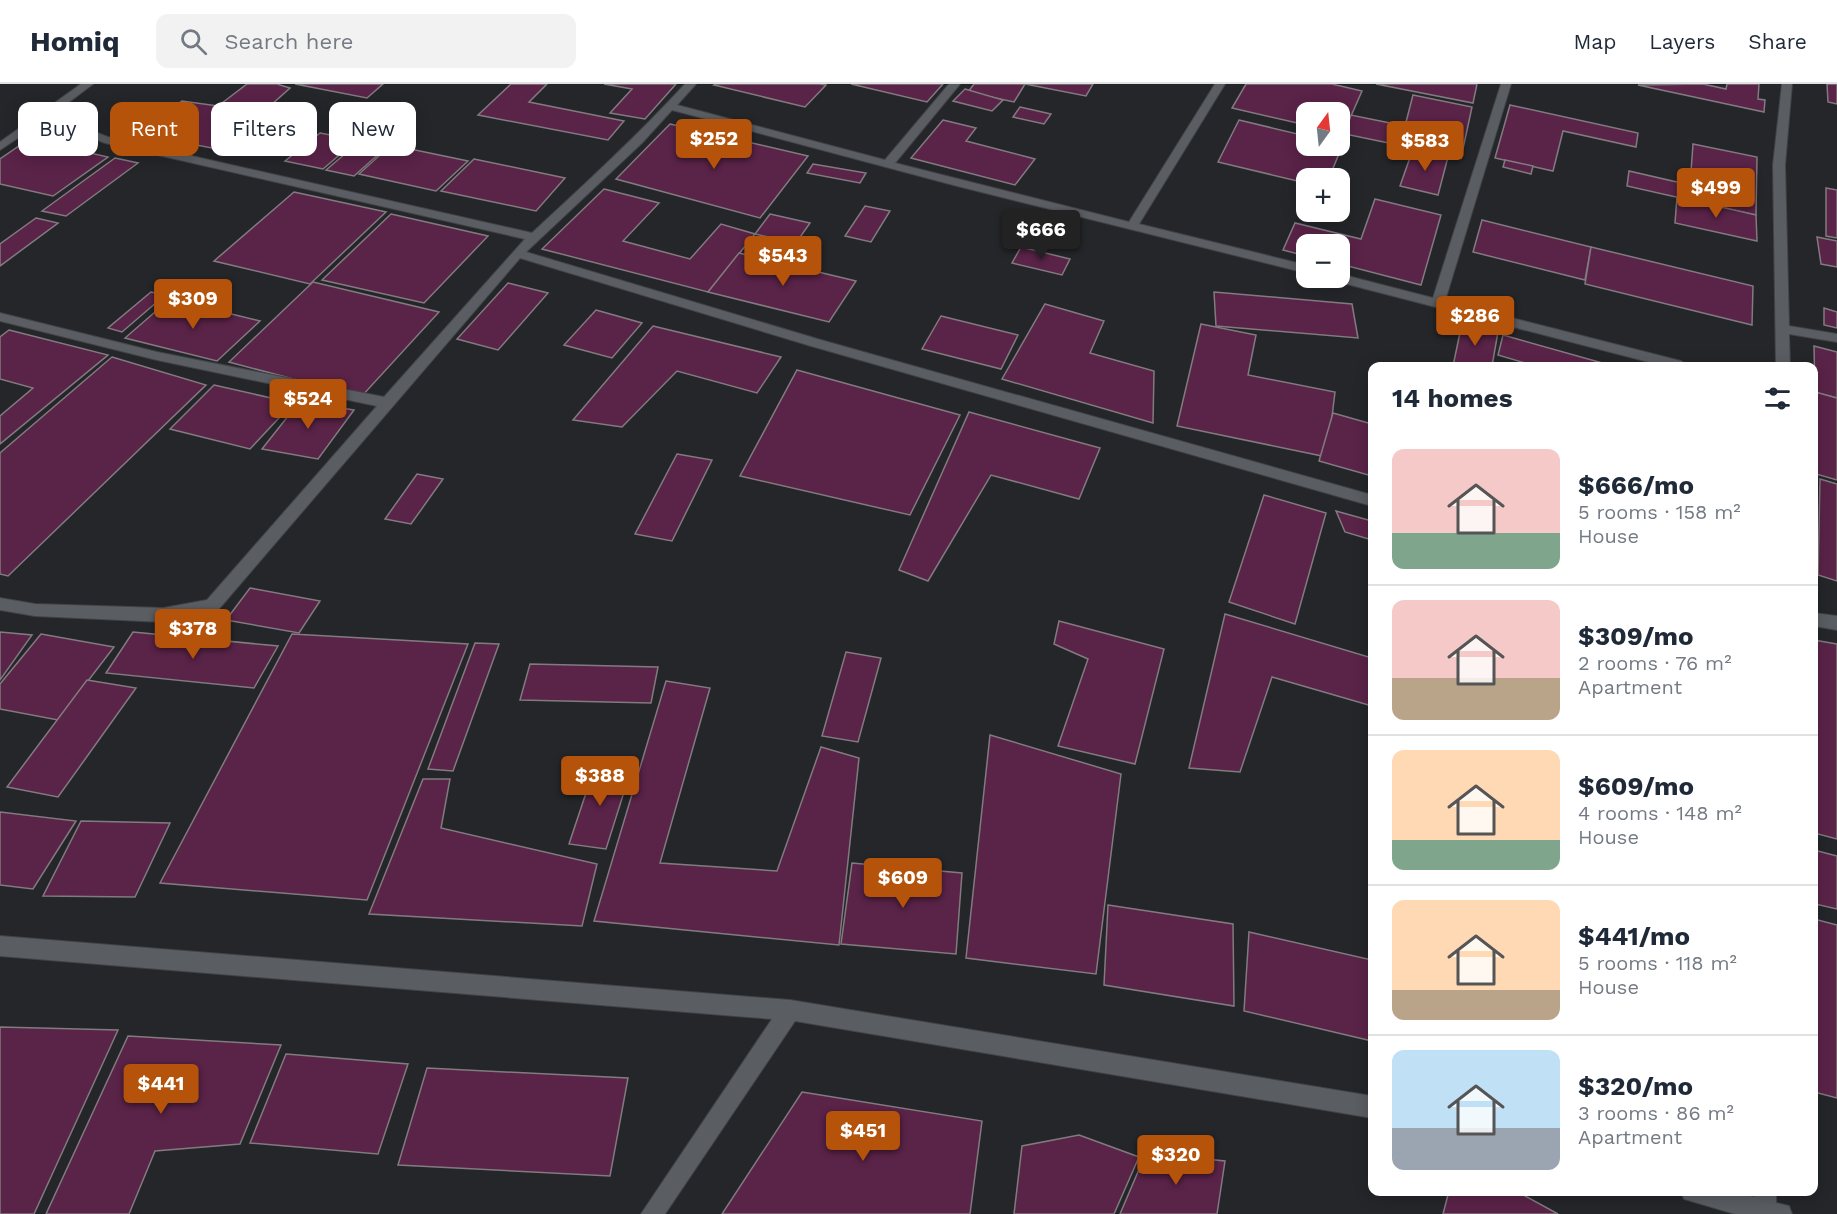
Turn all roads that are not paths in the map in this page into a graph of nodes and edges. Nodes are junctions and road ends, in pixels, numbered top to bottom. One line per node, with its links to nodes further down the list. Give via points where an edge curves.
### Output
1 (88, 84): 7 (street)
2 (691, 84): 8 (street)
3 (955, 84): 12 (street)
4 (1220, 84): 13 (street)
5 (1506, 84): 18 (street)
6 (1787, 84): 20 (street, via 1779,165)
7 (62, 102)
8 (668, 106): 12 (street); 14 (street, via 638,141)
9 (18, 134): 11 (street)
10 (98, 137): 14 (street)
11 (0, 147)
12 (888, 164): 13 (street)
13 (1132, 226): 16 (street)
14 (534, 237): 15 (street)
15 (517, 253): 24 (street); 25 (street, via 816,343)
16 (1296, 267)
17 (1350, 281): 18 (street)
18 (1438, 302): 22 (street)
19 (0, 317): 24 (street, via 157,356)
20 (1783, 329): 21 (street); 23 (street)
21 (1837, 338)
22 (1666, 362)
23 (1783, 362)
24 (388, 404): 26 (street, via 212,605 163,615 35,610)
25 (1368, 500)
26 (0, 604)
27 (1818, 621): 28 (street)
28 (1837, 623)
29 (0, 946): 30 (street)
30 (790, 1010): 31 (street); 34 (street)
31 (1368, 1106)
32 (1715, 1196): 33 (street)
33 (1769, 1208)
34 (652, 1214)

